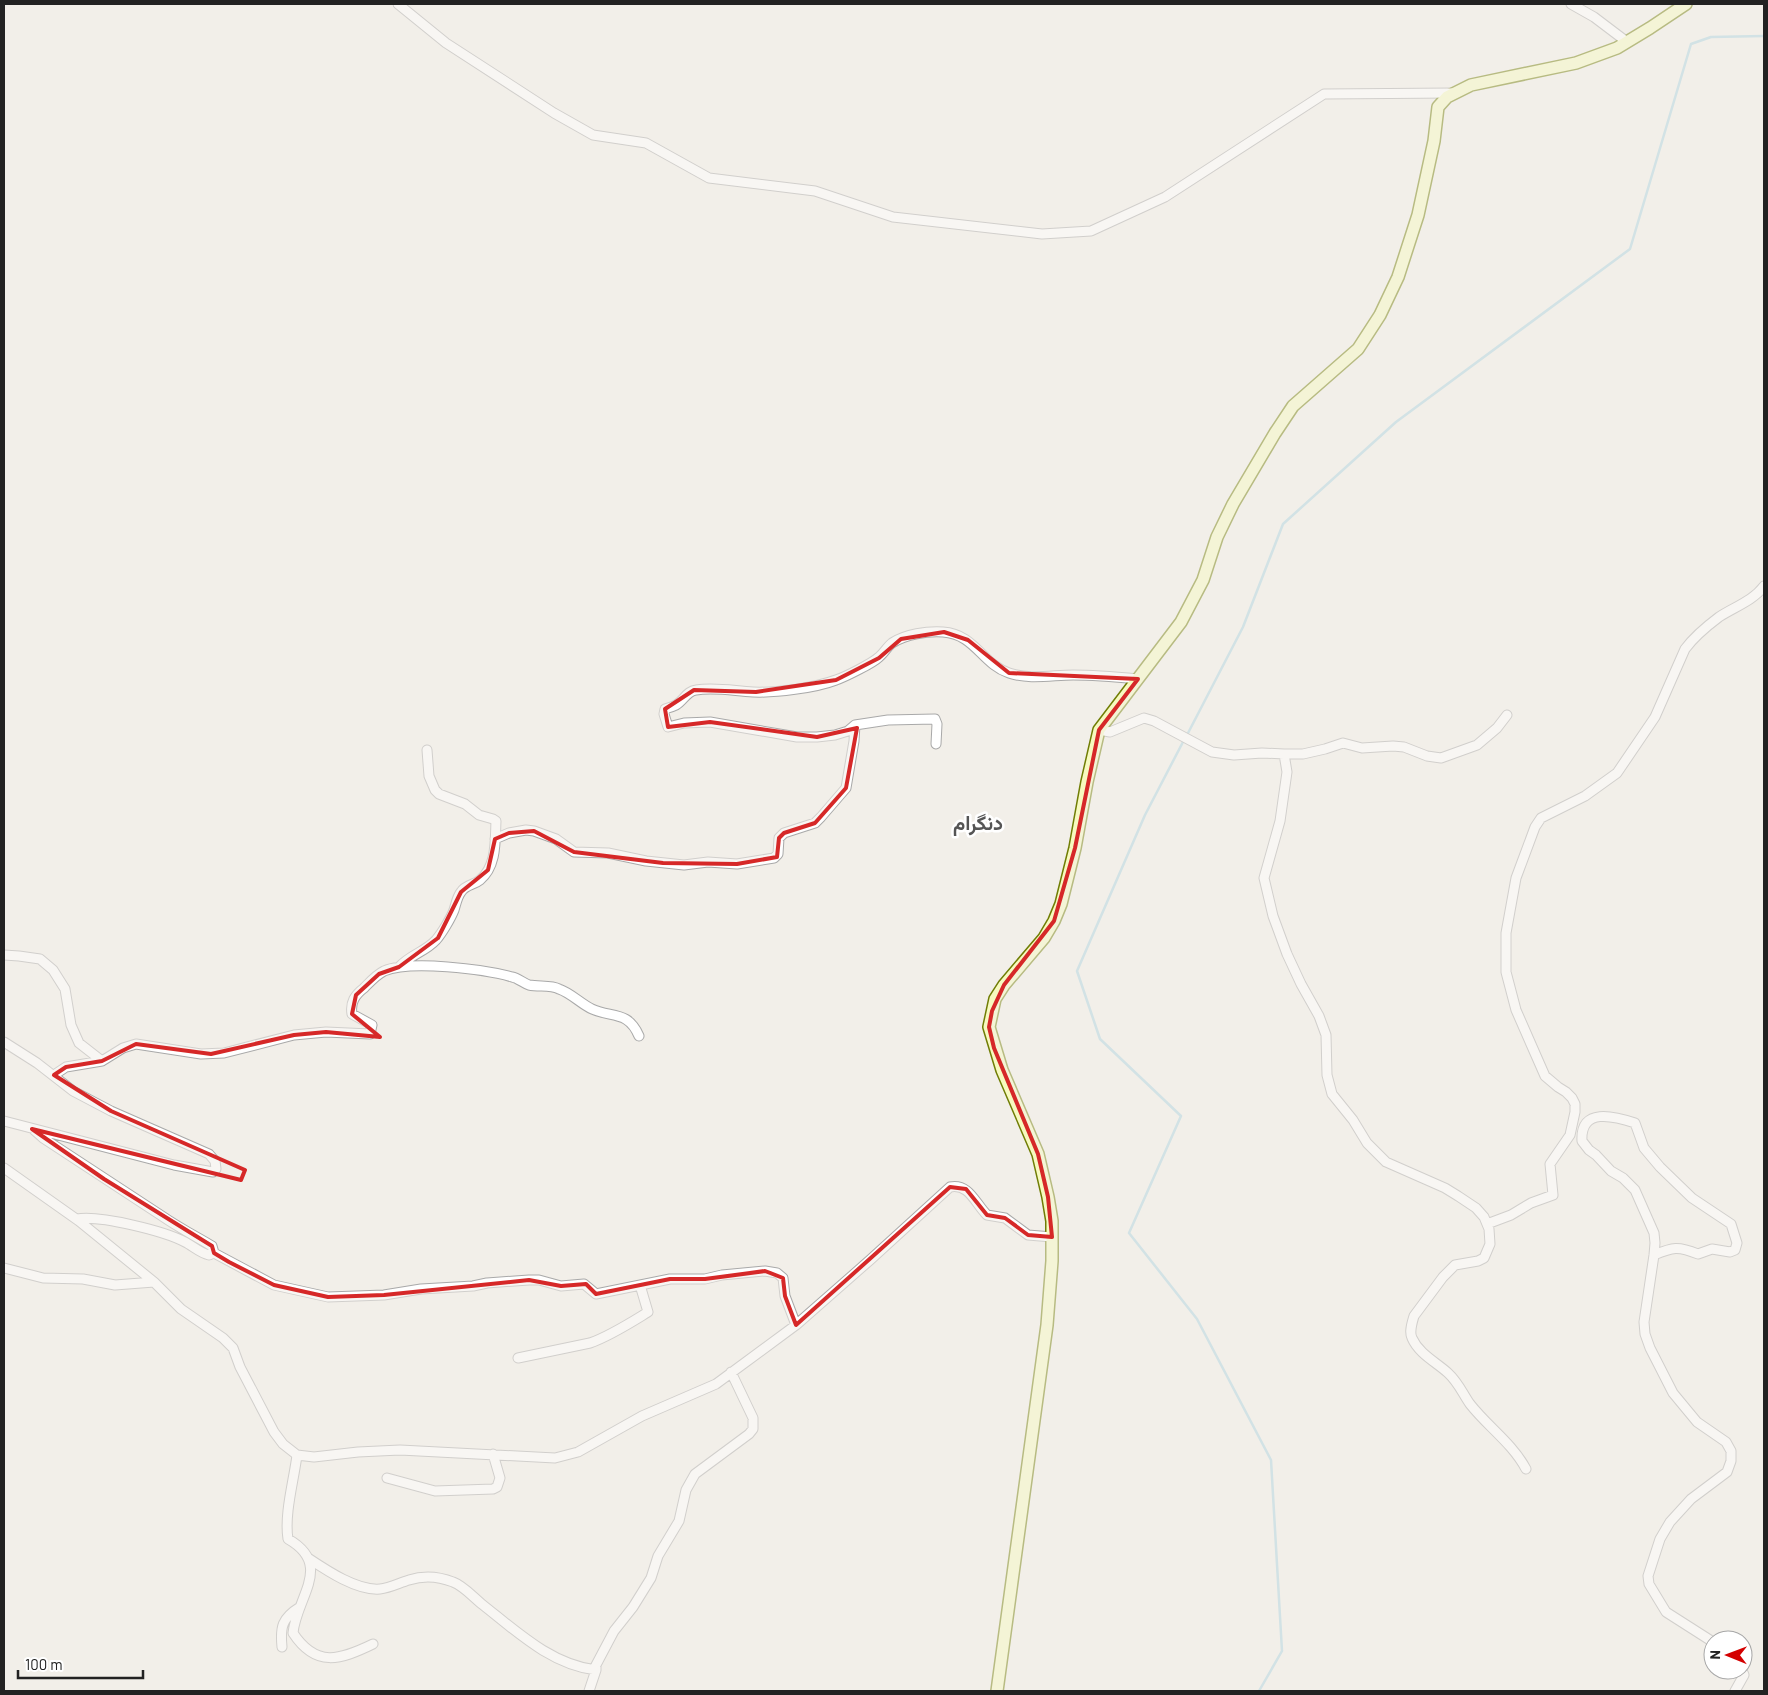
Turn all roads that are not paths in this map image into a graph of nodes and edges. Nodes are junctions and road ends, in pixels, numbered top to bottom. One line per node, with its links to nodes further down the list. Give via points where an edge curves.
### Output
1 (398, 4): 5 (street, via 446,43 593,135 646,143 709,178 815,191 893,217 1042,234 1091,231 1165,197 1324,94)
2 (1571, 4): 4 (street)
3 (1686, 4): 4 (main road)
4 (1627, 42): 5 (main road, via 1576,63 1471,85)
5 (1454, 93): 7 (main road, via 1438,108 1418,215 1398,278 1380,315 1358,349 1293,406 1275,433 1233,504 1191,605)
6 (1764, 586): 21 (street, via 1691,641 1655,717 1617,773 1585,796 1541,818 1524,853 1506,933 1506,972 1516,1010 1545,1076 1572,1098)
7 (1138, 679): 9 (street, via 1074,675 1037,677 1009,673 959,634 931,632 891,644 879,658 836,680 802,688 756,692 694,690 676,705 665,709 664,714 668,727 710,722 797,737 835,735); 10 (main road)
8 (1507, 715): 13 (street, via 1477,745 1441,758 1404,747 1362,748 1343,743 1325,750)
9 (855, 725): 11 (street, via 888,720 935,719); 14 (street, via 846,788 815,823 784,832 779,838 778,854 774,858 744,864 684,864 574,852 556,839 534,831 508,833)
10 (1098, 730): 13 (street, via 1110,732 1144,718 1212,752); 28 (main road, via 1061,904 1044,938 995,999 989,1027 1002,1070 1038,1154 1048,1197)
11 (936, 744)
12 (427, 750): 14 (street, via 429,776 438,794 496,821)
13 (1284, 754): 27 (street, via 1287,772 1280,821 1264,878 1287,954 1326,1035 1327,1075 1332,1094 1367,1143 1386,1162 1452,1192 1476,1208)
14 (495, 839): 16 (street, via 488,870 483,878 460,892 453,913 438,938)
15 (4, 955): 19 (street, via 40,960 53,970 64,989 70,1025 79,1043)
16 (399, 967): 17 (street, via 458,967 514,977 539,987 559,988 593,1010 624,1018); 19 (street, via 379,974 356,995 350,1006 352,1014 372,1025 370,1034 326,1032 294,1035 224,1053 202,1054 136,1044 123,1048)
17 (639, 1036)
18 (4, 1042): 20 (street)
19 (102, 1062): 20 (street, via 66,1067)
20 (54, 1075): 24 (street, via 73,1091 111,1111 209,1154 216,1169 213,1172 174,1165)
21 (1574, 1116): 23 (street); 27 (street, via 1570,1135 1550,1164 1553,1195)
22 (4, 1121): 24 (street)
23 (1587, 1122): 30 (street, via 1582,1141 1635,1190 1654,1233); 30 (street, via 1599,1116 1635,1123 1644,1148 1660,1167 1692,1198 1731,1224 1737,1243 1735,1250 1730,1252 1712,1248 1698,1254 1676,1247)
24 (32, 1129): 29 (street, via 104,1179 212,1246)
25 (4, 1168): 26 (street)
26 (77, 1219): 29 (street, via 103,1219 142,1228 186,1242 204,1254); 32 (street)
27 (1487, 1224): 39 (street, via 1490,1244 1484,1258 1455,1265 1443,1277 1414,1316 1410,1336 1458,1384 1471,1405 1516,1453)
28 (1052, 1237): 34 (street, via 1028,1235 1005,1218 987,1215 966,1189 950,1187); 49 (main road, via 1047,1325)
29 (214, 1253): 33 (street, via 274,1285 328,1297 384,1295 530,1280 561,1286 584,1284 596,1294)
30 (1654, 1255): 43 (street, via 1645,1334 1673,1393 1697,1422 1726,1442 1731,1451 1726,1472 1691,1499 1670,1522 1660,1539 1648,1576 1649,1584 1666,1612)
31 (4, 1268): 32 (street, via 43,1278 115,1284)
32 (154, 1282): 38 (street, via 181,1309 232,1348 274,1432)
33 (640, 1285): 34 (street, via 670,1279 705,1279 766,1271 776,1273 783,1278 785,1296); 35 (street, via 648,1312 637,1319 590,1343)
34 (796, 1325): 36 (street)
35 (518, 1358)
36 (731, 1372): 37 (street, via 716,1384 642,1416 578,1452 555,1458); 46 (street, via 753,1418 753,1429 694,1474 686,1490 679,1522 633,1607 614,1631)
37 (493, 1454): 38 (street, via 400,1450 314,1458); 40 (street, via 500,1478 493,1489 435,1491)
38 (297, 1455): 41 (street, via 286,1529 288,1539 302,1548)
39 (1526, 1469)
40 (387, 1478)
41 (308, 1558): 42 (street, via 309,1585); 46 (street, via 343,1579 374,1589 433,1576 455,1583 549,1653 580,1668)
42 (300, 1608): 44 (street, via 293,1633 304,1647 316,1655 331,1658); 45 (street, via 286,1618 281,1628)
43 (1703, 1636)
44 (374, 1644)
45 (282, 1647)
46 (596, 1670): 48 (street)
47 (1741, 1680): 50 (street)
48 (589, 1691)
49 (997, 1691)
50 (1735, 1691)

